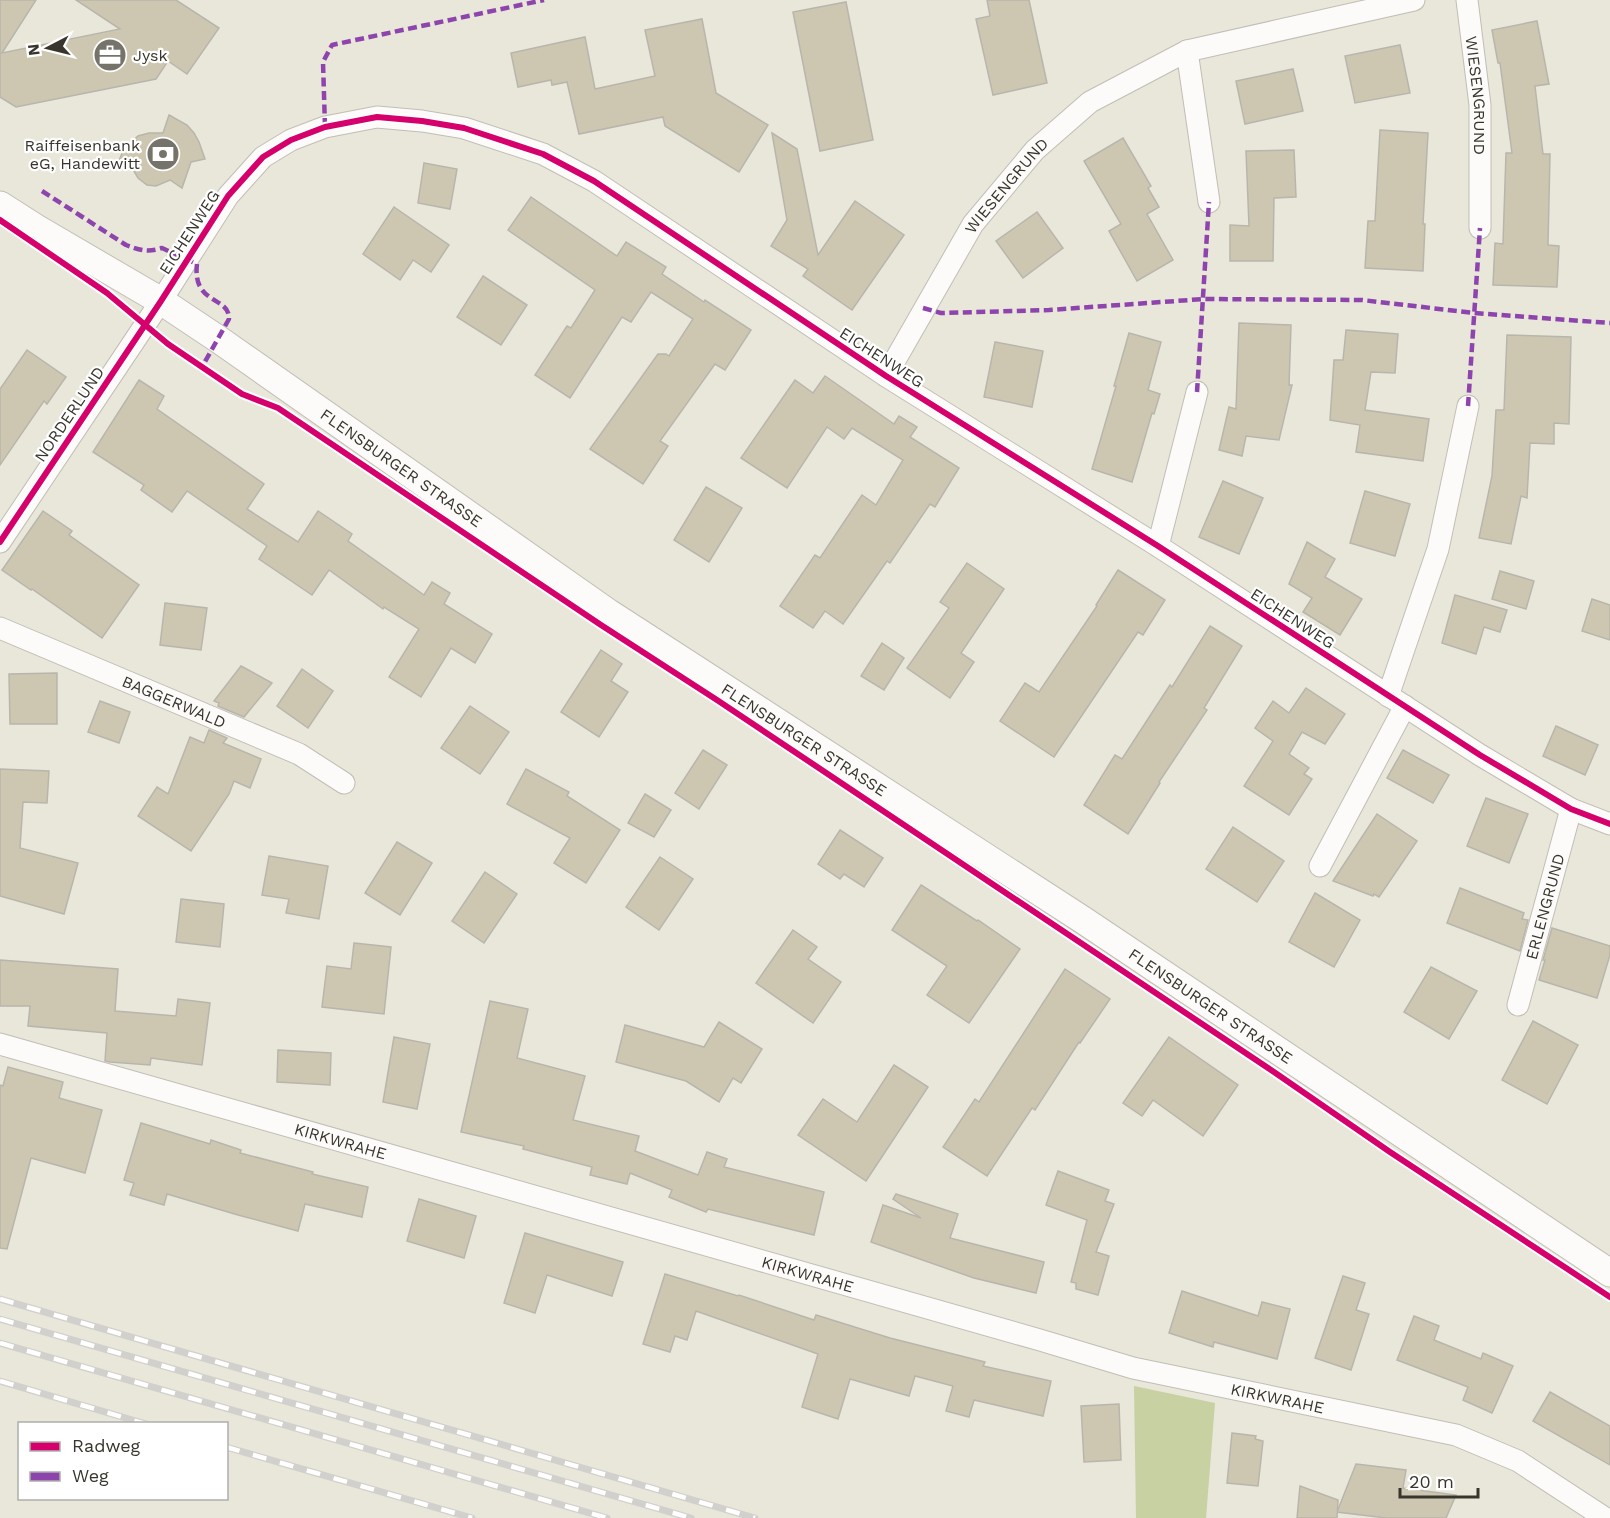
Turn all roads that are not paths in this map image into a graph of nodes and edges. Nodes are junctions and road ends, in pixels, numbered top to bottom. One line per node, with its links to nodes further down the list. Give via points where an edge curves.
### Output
1 (1414, 0): 3 (street, WIESENGRUND)
2 (1467, 0): 6 (street, WIESENGRUND, via 1480,105)
3 (1187, 51): 4 (street); 8 (street, WIESENGRUND, via 1090,102 1035,150 973,224)
4 (1209, 202)
5 (0, 205): 7 (street, FLENSBURGER STRASSE)
6 (1480, 228)
7 (160, 301): 8 (street, EICHENWEG, via 228,196 263,157 291,140 326,127 377,117 422,121 464,128 543,154 594,180); 11 (street, NORDERLUND); 21 (street, FLENSBURGER STRASSE, via 618,619 1093,927)
8 (886, 376): 12 (street, EICHENWEG)
9 (1197, 392): 12 (street)
10 (1468, 406): 14 (street, via 1438,549)
11 (0, 542)
12 (1158, 546): 14 (street, EICHENWEG)
13 (0, 627): 15 (street, BAGGERWALD, via 299,754)
14 (1396, 701): 16 (street, EICHENWEG); 18 (street)
15 (344, 783)
16 (1572, 809): 17 (street, EICHENWEG); 19 (street, ERLENGRUND)
17 (1610, 824)
18 (1320, 866)
19 (1518, 1005)
20 (0, 1044): 22 (street, KIRKWRAHE, via 1133,1368 1456,1435 1518,1461)
21 (1610, 1273)
22 (1605, 1518)

